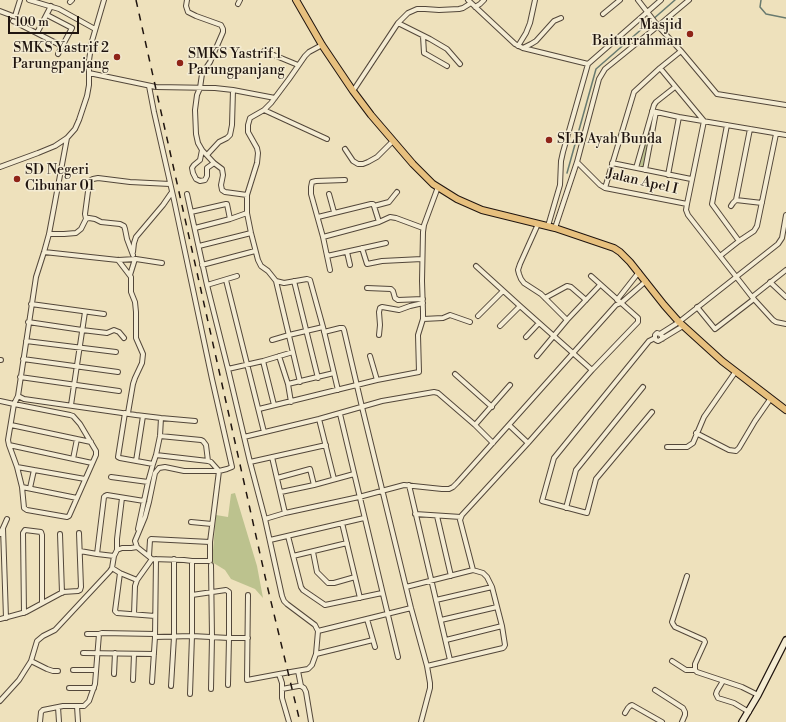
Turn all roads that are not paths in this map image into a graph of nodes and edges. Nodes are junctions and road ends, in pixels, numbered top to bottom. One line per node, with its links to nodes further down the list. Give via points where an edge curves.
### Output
1 (20, 0): 15 (street, via 15,16)
2 (29, 0): 13 (street)
3 (104, 0): 23 (street)
4 (186, 0): 41 (street, via 188,12 221,25 223,29 210,62 202,74)
5 (296, 0): 26 (main road)
6 (484, 0): 14 (street)
7 (534, 0): 28 (street, via 530,23)
8 (620, 0): 17 (street)
9 (638, 0): 16 (street)
10 (661, 0): 16 (street)
11 (689, 0): 22 (street)
12 (470, 1): 14 (street); 21 (street, via 463,8 455,10 412,11)
13 (51, 6): 18 (street); 23 (street)
14 (474, 6): 28 (street)
15 (0, 11)
16 (649, 13): 22 (street); 34 (street)
17 (603, 14)
18 (47, 15): 24 (street); 27 (street, via 72,28)
19 (561, 18): 29 (street, via 554,21 536,41)
20 (13, 21): 24 (street)
21 (398, 23): 25 (street); 43 (street)
22 (658, 26): 30 (street); 60 (street, via 602,74)
23 (95, 28): 38 (street)
24 (37, 34): 27 (street)
25 (423, 36): 33 (street, via 447,49); 36 (street, via 424,52)
26 (322, 45): 35 (street, via 304,56); 43 (main road)
27 (62, 46): 32 (street)
28 (518, 46): 29 (street)
29 (523, 48): 34 (street)
30 (681, 50): 37 (street); 45 (street, via 717,94)
31 (264, 51): 35 (street)
32 (58, 54)
33 (460, 64)
34 (588, 64): 67 (street, via 563,152)
35 (298, 65): 44 (street)
36 (447, 66)
37 (660, 68): 40 (street); 62 (street, via 634,92)
38 (89, 74): 39 (street); 54 (street, via 85,105 75,129)
39 (149, 86): 41 (street); 71 (street)
40 (675, 87): 47 (street, via 656,102); 49 (street)
41 (200, 88): 42 (street); 58 (street, via 195,110 196,134)
42 (233, 90): 44 (street); 59 (street, via 230,135)
43 (353, 91): 56 (main road)
44 (275, 98): 46 (street)
45 (786, 105)
46 (264, 110): 55 (street); 78 (street, via 250,118 248,125 248,132 258,153)
47 (654, 111): 48 (street); 64 (street); 65 (street)
48 (679, 117): 49 (street); 66 (street)
49 (704, 121): 50 (street); 68 (street)
50 (727, 125): 51 (street); 100 (street, via 712,204)
51 (750, 129): 52 (street); 79 (street)
52 (776, 134): 53 (street); 80 (street)
53 (786, 136)
54 (67, 138): 63 (street, via 47,150); 98 (street)
55 (326, 139)
56 (393, 141): 57 (street, via 377,157 363,164 353,161); 72 (main road)
57 (345, 149)
58 (202, 150): 59 (street); 61 (street, via 200,160 192,168 196,179 204,180 207,176 206,168)
59 (207, 155): 61 (street)
60 (577, 162): 70 (street); 73 (street, Jalan Apel I)
61 (214, 163): 78 (street, via 223,171 222,190)
62 (612, 163): 64 (street); 73 (street)
63 (0, 167)
64 (636, 168): 65 (street)
65 (645, 170): 66 (street)
66 (668, 175): 68 (street)
67 (560, 178): 70 (street); 93 (street)
68 (691, 179): 81 (street)
69 (345, 180): 88 (street, via 312,182 311,194)
70 (570, 180): 96 (street)
71 (170, 184): 74 (street); 89 (street, via 93,179 84,214)
72 (438, 187): 92 (main road, via 482,210); 95 (street)
73 (605, 188): 81 (street, Jalan Apel I)
74 (172, 192): 109 (street, via 136,237); 237 (street, via 232,467)
75 (397, 192): 82 (street, via 389,202)
76 (187, 194): 84 (street)
77 (329, 194): 85 (street)
78 (247, 195): 86 (street)
79 (736, 200): 80 (street); 83 (street)
80 (762, 203): 100 (street, via 756,229)
81 (686, 204): 108 (street, via 688,215)
82 (374, 206): 85 (street, via 371,204); 91 (street)
83 (731, 206)
84 (190, 212): 90 (street, via 227,204); 94 (street)
85 (334, 212): 88 (street)
86 (247, 214): 90 (street); 97 (street)
87 (786, 216): 122 (street, via 782,238 778,244)
88 (318, 217): 99 (street)
89 (86, 219): 98 (street, via 76,233); 109 (street, via 122,225)
90 (230, 219): 94 (street)
91 (379, 222): 95 (street, via 390,217); 99 (street)
92 (538, 224): 93 (main road); 133 (street, via 518,270 520,279)
93 (548, 226): 96 (main road)
94 (195, 228): 102 (street)
95 (423, 228): 110 (street)
96 (555, 228): 118 (main road, via 614,248)
97 (251, 233): 102 (street); 105 (street)
98 (49, 234): 104 (street)
99 (323, 237): 107 (street)
100 (739, 241): 108 (street)
101 (386, 243): 103 (street)
102 (199, 246): 113 (street)
103 (362, 248): 106 (street); 110 (street, via 367,264)
104 (44, 252): 111 (street); 139 (street)
105 (256, 252): 113 (street); 124 (street, via 261,266)
106 (347, 252): 107 (street); 114 (street)
107 (327, 256): 116 (street)
108 (720, 256): 122 (street)
109 (134, 257): 111 (street); 112 (street); 119 (street)
110 (422, 259): 137 (street)
111 (118, 260): 119 (street)
112 (162, 263)
113 (202, 265): 128 (street)
114 (350, 265)
115 (476, 266): 131 (street)
116 (330, 270)
117 (786, 270): 127 (street)
118 (639, 272): 126 (main road); 135 (street)
119 (130, 275): 207 (street, via 136,312 135,334 143,354)
120 (237, 276): 123 (street)
121 (591, 276): 129 (street)
122 (736, 276): 134 (street); 142 (street)
123 (226, 280): 128 (street); 176 (street)
124 (276, 281): 125 (street); 158 (street)
125 (294, 281): 155 (street, via 310,280); 156 (street)
126 (646, 281): 138 (street); 151 (main road)
127 (770, 282): 132 (street); 134 (street)
128 (207, 285): 178 (street)
129 (600, 285): 135 (street); 136 (street)
130 (367, 288): 137 (street, via 391,289 398,300)
131 (503, 291): 141 (street); 145 (street)
132 (786, 297)
133 (545, 298): 136 (street, via 568,286); 147 (street)
134 (753, 298): 142 (street, via 715,330); 152 (street, via 773,320)
135 (617, 299): 138 (street); 140 (street)
136 (586, 300): 147 (street)
137 (423, 301): 146 (street); 159 (street, via 401,310 380,308)
138 (621, 303): 140 (street); 179 (street, via 638,320)
139 (31, 304): 143 (street); 148 (street)
140 (616, 305): 170 (street)
141 (520, 306): 150 (street); 153 (street)
142 (697, 307): 151 (street)
143 (85, 312): 144 (street); 154 (street)
144 (104, 314)
145 (478, 316)
146 (423, 319): 149 (street, via 450,315); 186 (street, via 418,335 419,372)
147 (567, 320): 160 (street)
148 (28, 322): 154 (street); 166 (street)
149 (470, 322)
150 (539, 323): 160 (street); 161 (street)
151 (681, 324): 157 (street); 164 (street); 180 (main road)
152 (786, 324)
153 (500, 326)
154 (82, 330): 162 (street, via 107,333 114,330); 167 (street)
155 (324, 330): 156 (street); 182 (street); 190 (street, via 343,328)
156 (306, 332): 158 (street); 185 (street)
157 (660, 334): 163 (street, via 657,333); 164 (street)
158 (289, 335): 165 (street); 169 (street)
159 (379, 335)
160 (554, 336): 170 (street); 173 (street)
161 (526, 337)
162 (124, 338)
163 (655, 338): 164 (street, via 658,341); 254 (street, via 649,341 554,458 542,501)
164 (662, 338)
165 (272, 340)
166 (26, 341): 167 (street); 174 (street)
167 (80, 348): 168 (street); 177 (street)
168 (116, 352)
169 (293, 352): 171 (street); 187 (street)
170 (573, 354): 179 (street); 215 (street)
171 (279, 356): 175 (street); 188 (street)
172 (370, 356): 186 (street)
173 (537, 356)
174 (23, 359): 177 (street); 184 (street)
175 (263, 361): 176 (street); 201 (street)
176 (247, 363): 178 (street); 204 (street)
177 (77, 367): 181 (street); 189 (street)
178 (228, 369): 219 (street)
179 (592, 370): 223 (street)
180 (736, 371): 196 (main road); 217 (street)
181 (118, 372)
182 (334, 373): 185 (street); 193 (street)
183 (454, 374): 203 (street)
184 (20, 377): 189 (street); 195 (street)
185 (318, 378): 187 (street)
186 (376, 380): 190 (street)
187 (300, 382): 188 (street)
188 (288, 384): 198 (street)
189 (74, 385): 194 (street); 200 (street)
190 (357, 385): 193 (street); 202 (street)
191 (510, 385): 203 (street)
192 (643, 387): 254 (street, via 576,470)
193 (338, 390): 198 (street)
194 (119, 391)
195 (18, 396): 199 (street); 200 (street)
196 (771, 398): 205 (main road); 217 (street, via 736,451)
197 (0, 401): 199 (street)
198 (291, 402): 201 (street)
199 (14, 404): 213 (street); 221 (street, via 73,416)
200 (71, 405): 207 (street)
201 (274, 405): 204 (street)
202 (362, 407): 208 (street); 214 (street, via 434,392); 248 (street)
203 (492, 407): 214 (street)
204 (259, 409): 216 (street)
205 (786, 410)
206 (652, 412): 254 (street, via 596,479 587,513)
207 (127, 413): 209 (street); 230 (street, via 118,457)
208 (340, 414): 211 (street); 238 (street)
209 (143, 416): 210 (street); 230 (street)
210 (161, 418): 212 (street); 218 (street)
211 (319, 419): 216 (street); 225 (street)
212 (195, 421)
213 (11, 425): 220 (street); 224 (street)
214 (475, 425): 222 (street)
215 (509, 425): 222 (street); 223 (street)
216 (264, 432): 219 (street)
217 (696, 434): 226 (street, via 693,443 687,448)
218 (160, 436): 227 (street); 231 (street, via 203,441)
219 (244, 437): 232 (street)
220 (77, 439): 221 (street); 229 (street)
221 (90, 442): 233 (street, via 96,451)
222 (493, 443): 245 (street, via 449,489)
223 (528, 443): 258 (street)
224 (9, 445): 229 (street); 235 (street)
225 (326, 445): 228 (street); 242 (street)
226 (667, 447)
227 (156, 455): 231 (street); 234 (street)
228 (272, 457): 232 (street); 240 (street)
229 (73, 459): 233 (street)
230 (136, 461): 234 (street)
231 (208, 461): 237 (street)
232 (250, 462): 261 (street)
233 (92, 463): 241 (street)
234 (153, 464): 243 (street)
235 (17, 467): 236 (street); 246 (street)
236 (34, 470): 241 (street); 247 (street)
237 (219, 471): 264 (street); 271 (street, via 159,468 155,473 145,517)
238 (354, 474): 242 (street); 250 (street)
239 (111, 477): 243 (street)
240 (277, 478): 244 (street, via 310,469); 249 (street)
241 (85, 479): 251 (street)
242 (334, 479): 244 (street)
243 (148, 482): 253 (street)
244 (314, 485): 249 (street)
245 (409, 486): 248 (street); 256 (street)
246 (22, 487): 247 (street); 251 (street, via 27,510 67,517)
247 (30, 488): 251 (street)
248 (383, 490): 250 (street); 293 (street)
249 (281, 492): 255 (street)
250 (359, 497): 255 (street); 259 (street)
251 (77, 498)
252 (122, 498): 253 (street); 275 (street); 278 (street, via 107,495 104,497)
253 (144, 501): 271 (street)
254 (566, 508)
255 (286, 513): 261 (street)
256 (415, 514): 257 (street); 292 (street)
257 (437, 516): 258 (street); 288 (street)
258 (460, 517): 286 (street)
259 (364, 518): 263 (street); 297 (street)
260 (7, 519): 265 (street)
261 (265, 520): 270 (street)
262 (191, 522): 264 (street)
263 (342, 523): 269 (street); 273 (street)
264 (212, 524): 272 (street)
265 (3, 528): 267 (street); 309 (street)
266 (79, 533): 276 (street)
267 (0, 534)
268 (60, 534): 296 (street)
269 (288, 536): 270 (street); 280 (street)
270 (270, 540): 314 (street, via 284,600 315,625)
271 (135, 541): 274 (street)
272 (210, 542): 281 (street, via 151,539); 283 (street, via 210,561)
273 (347, 543): 277 (street); 290 (street)
274 (137, 547): 275 (street); 281 (street)
275 (117, 550): 279 (street)
276 (80, 551): 278 (street); 296 (street, via 80,590)
277 (313, 552): 280 (street); 290 (street, via 317,572 328,583)
278 (97, 554): 279 (street)
279 (114, 556): 285 (street)
280 (293, 556): 300 (street, via 302,589 325,605)
281 (152, 558): 282 (street); 291 (street); 308 (street)
282 (174, 559): 283 (street); 319 (street)
283 (192, 561): 298 (street)
284 (211, 565): 295 (street)
285 (112, 568): 287 (street); 335 (street, via 55,630 37,641)
286 (473, 570): 288 (street); 294 (street, via 483,573)
287 (120, 573): 291 (street); 306 (street, via 115,611)
288 (451, 576): 292 (street)
289 (688, 576): 340 (street, via 672,622 675,627 705,642 695,664)
290 (355, 578): 300 (street)
291 (137, 580): 306 (street)
292 (431, 581): 293 (street); 301 (street)
293 (406, 587): 304 (street)
294 (492, 587): 301 (street); 303 (street)
295 (211, 592): 298 (street); 320 (street); 321 (street, via 226,590 230,594)
296 (62, 593): 302 (street)
297 (382, 593): 300 (street); 307 (street)
298 (192, 595): 318 (street)
299 (248, 595): 322 (street)
300 (360, 598)
301 (436, 600): 312 (street)
302 (42, 603): 305 (street); 305 (street, via 42,535 40,532 25,530)
303 (497, 607): 312 (street); 313 (street)
304 (411, 608): 307 (street); 337 (street)
305 (24, 613): 309 (street)
306 (134, 614): 308 (street)
307 (387, 614): 311 (street); 333 (street)
308 (155, 616): 317 (street)
309 (6, 618): 310 (street)
310 (0, 619)
311 (367, 619): 314 (street); 323 (street)
312 (441, 620): 324 (street)
313 (502, 626): 324 (street); 334 (street, via 505,645 503,648)
314 (318, 631): 332 (street)
315 (87, 634): 316 (street)
316 (99, 634): 317 (street); 328 (street)
317 (155, 635): 319 (street); 331 (street)
318 (192, 636): 319 (street); 320 (street); 356 (street)
319 (174, 637): 349 (street)
320 (212, 637): 321 (street); 353 (street)
321 (229, 638): 322 (street); 348 (street)
322 (248, 638): 344 (street, via 248,680)
323 (373, 640): 326 (street); 332 (street)
324 (446, 640): 334 (street)
325 (786, 640): 357 (main road)
326 (375, 647)
327 (83, 653): 328 (street)
328 (98, 653): 329 (street); 339 (street)
329 (115, 653): 330 (street); 343 (street)
330 (134, 654): 331 (street); 345 (street)
331 (154, 654): 347 (street)
332 (316, 654): 342 (street, via 312,665)
333 (398, 657)
334 (450, 660): 337 (street)
335 (31, 661): 341 (street); 358 (street, via 19,680)
336 (672, 661): 340 (street, via 686,670)
337 (427, 666): 368 (street, via 430,688)
338 (73, 670): 339 (street)
339 (96, 670): 352 (street)
340 (696, 670): 346 (street)
341 (58, 671)
342 (298, 673): 344 (street); 350 (street)
343 (114, 674)
344 (279, 676): 354 (street)
345 (133, 680)
346 (724, 681): 357 (street, via 742,686); 361 (street, via 717,691 717,696)
347 (152, 682)
348 (228, 685)
349 (171, 686)
350 (301, 686): 354 (street); 367 (street, via 306,692)
351 (69, 688): 352 (street)
352 (94, 688): 359 (street, via 87,703 84,706)
353 (211, 689)
354 (282, 689): 366 (street)
355 (655, 690): 370 (street, via 683,708 685,715)
356 (190, 694)
357 (758, 695): 361 (main road)
358 (0, 701)
359 (77, 706): 360 (street); 365 (street)
360 (58, 707): 363 (street, via 43,710); 364 (street)
361 (749, 712): 371 (main road)
362 (625, 713): 369 (street, via 632,705)
363 (40, 722)
364 (59, 722)
365 (78, 722)
366 (289, 722)
367 (311, 722)
368 (421, 722)
369 (662, 722)
370 (682, 722)
371 (742, 722)

